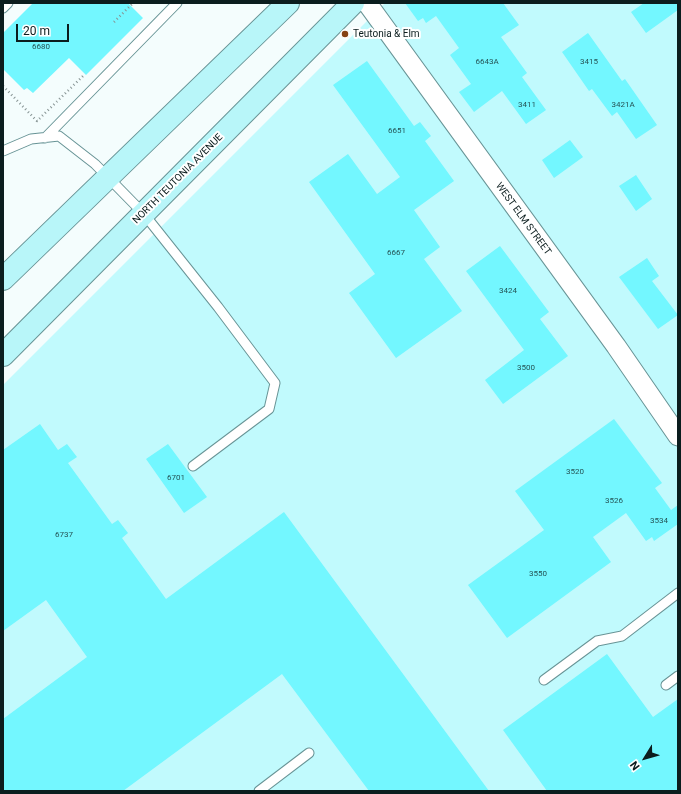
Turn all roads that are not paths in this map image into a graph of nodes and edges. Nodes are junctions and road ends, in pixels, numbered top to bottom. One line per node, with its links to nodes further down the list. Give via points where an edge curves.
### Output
1 (8, 3): 6 (lane)
2 (177, 3): 7 (lane)
3 (288, 3): 9 (main road)
4 (353, 3): 10 (main road, NORTH TEUTONIA AVENUE)
5 (367, 3): 13 (street, WEST ELM STREET, via 616,346)
6 (3, 8)
7 (45, 138): 8 (lane, via 31,139); 9 (lane, via 59,136)
8 (3, 151)
9 (108, 177): 10 (lane); 11 (main road)
10 (144, 214): 12 (main road, NORTH TEUTONIA AVENUE); 14 (lane, via 275,383 269,409)
11 (3, 279)
12 (3, 355)
13 (678, 436)
14 (193, 466)
15 (678, 593): 17 (lane, via 622,636 597,641)
16 (678, 676): 18 (lane)
17 (544, 680)
18 (666, 685)
19 (309, 753): 20 (lane)
20 (259, 791)

